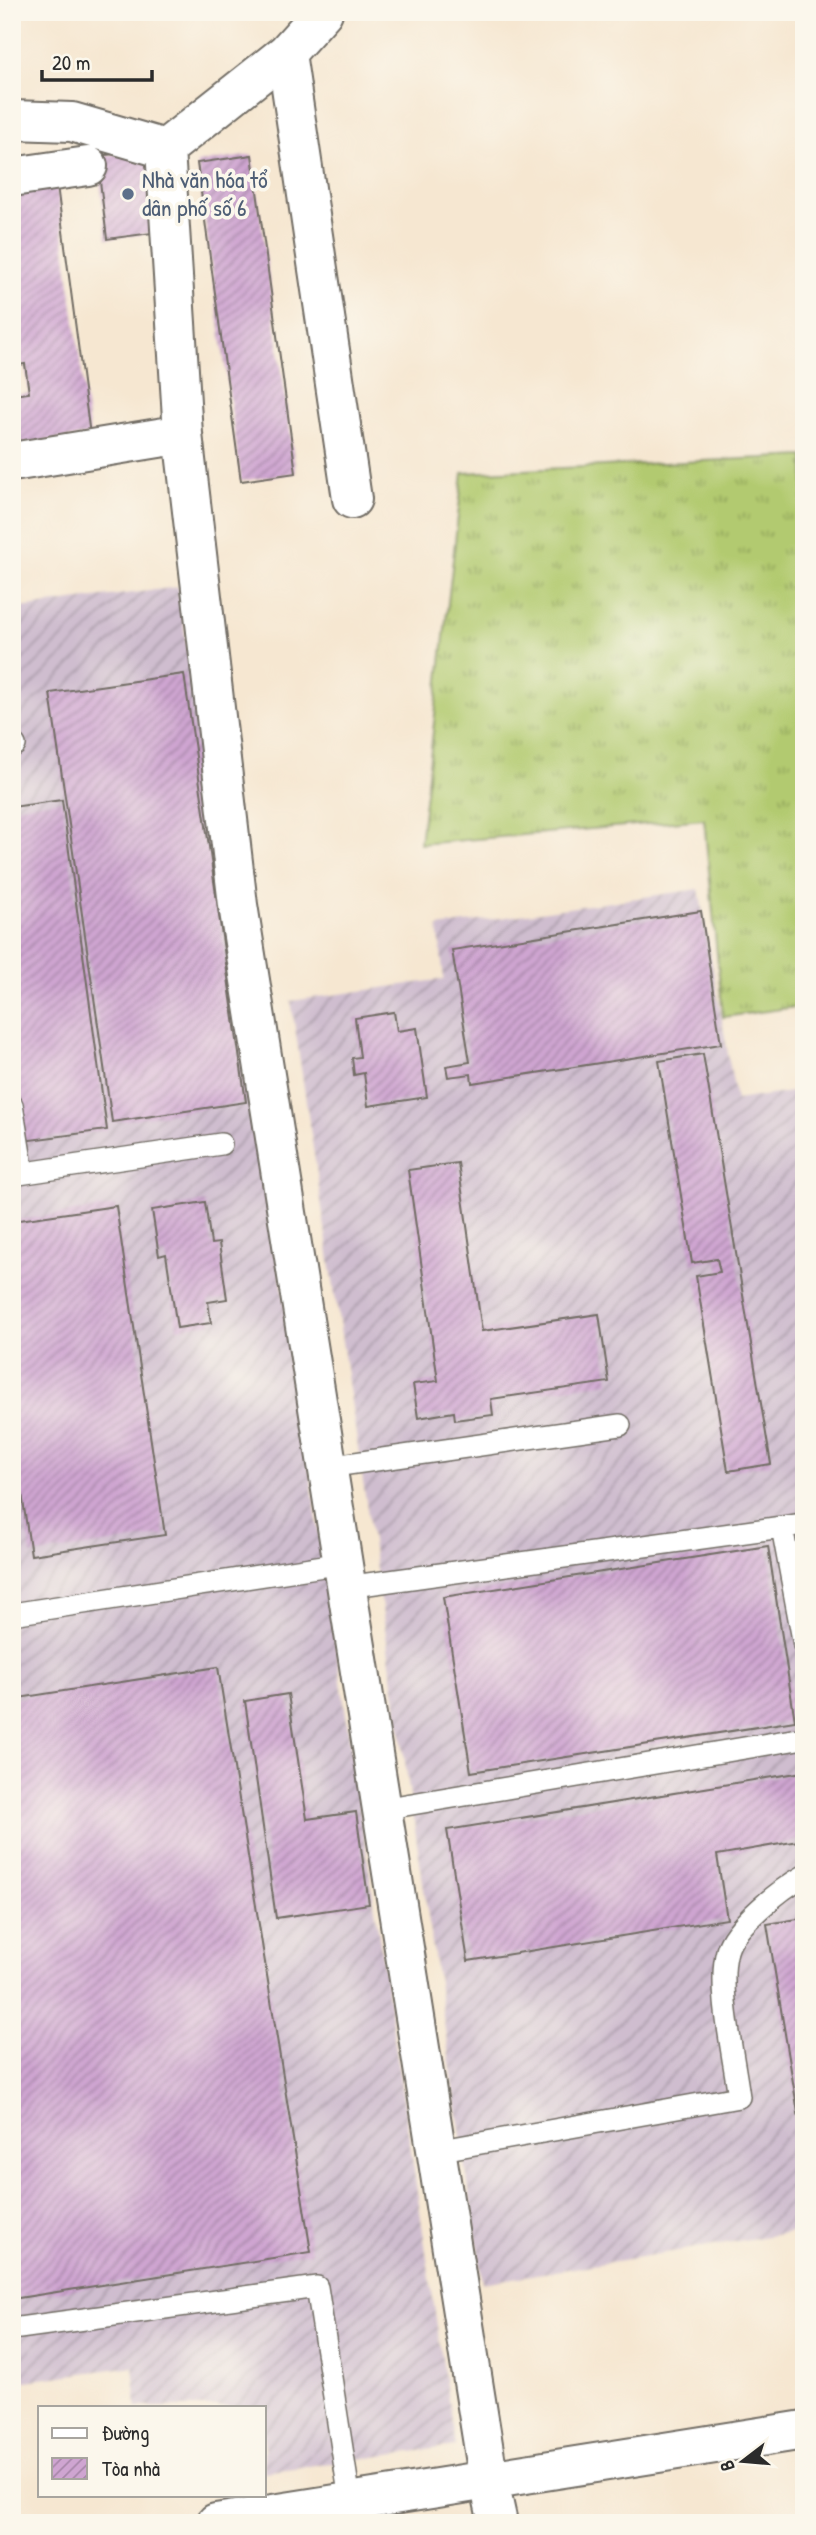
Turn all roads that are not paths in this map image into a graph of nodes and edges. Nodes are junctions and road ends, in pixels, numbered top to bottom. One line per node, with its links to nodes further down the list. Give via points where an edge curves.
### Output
1 (323, 12): 2 (street)
2 (286, 53): 4 (street); 9 (street)
3 (12, 120): 4 (street, via 72,122)
4 (165, 149): 7 (street)
5 (88, 166): 6 (street)
6 (12, 177)
7 (183, 434): 8 (street); 14 (street, via 238,905)
8 (12, 462)
9 (352, 499)
10 (12, 1105): 12 (lane)
11 (220, 1144): 12 (lane)
12 (18, 1174)
13 (620, 1424): 14 (lane)
14 (327, 1467): 17 (street)
15 (804, 1524): 16 (lane)
16 (782, 1527): 17 (lane); 19 (lane)
17 (344, 1575): 18 (lane); 21 (street)
18 (12, 1614)
19 (804, 1645)
20 (804, 1738): 21 (lane)
21 (382, 1809): 23 (street)
22 (804, 1876): 23 (lane, via 752,1915 727,1948 722,1976 740,2096)
23 (436, 2151): 26 (street)
24 (12, 2329): 27 (lane, via 317,2287)
25 (804, 2430): 26 (street)
26 (489, 2482): 27 (street); 29 (street)
27 (350, 2500): 28 (street)
28 (216, 2523)
29 (498, 2523)

